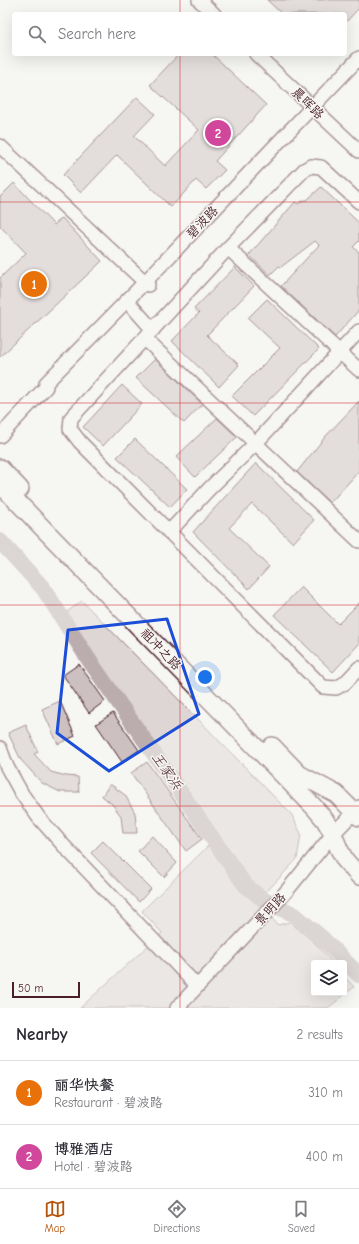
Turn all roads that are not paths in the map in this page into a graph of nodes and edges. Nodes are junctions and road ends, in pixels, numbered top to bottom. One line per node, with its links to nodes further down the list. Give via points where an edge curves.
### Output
1 (199, 0): 2 (street)
2 (212, 12)
3 (258, 56): 6 (street, 晨晖路)
4 (359, 58): 6 (street, 碧波路)
5 (359, 66): 6 (street, 碧波路)
6 (314, 109): 8 (street, 晨晖路); 11 (street, 碧波路)
7 (0, 146): 11 (street)
8 (359, 152)
9 (359, 202): 10 (street, via 321,167 311,166 304,170)
10 (228, 248): 14 (street); 15 (street)
11 (147, 283): 12 (street, 碧波路); 17 (street, 碧波路, via 46,383)
12 (130, 304): 14 (street); 17 (street, 碧波路, via 50,386)
13 (359, 331): 15 (street)
14 (149, 334): 19 (street); 22 (street, via 71,418 70,430)
15 (340, 352): 16 (street); 19 (street)
16 (359, 370)
17 (46, 387): 18 (street, 碧波路)
18 (0, 436)
19 (256, 443): 22 (street); 23 (street)
20 (0, 468): 27 (main road, 祖冲之路, via 299,774 336,794)
21 (0, 484): 28 (main road, 祖冲之路, via 314,807)
22 (169, 532): 24 (street, via 323,687 336,688 345,683)
23 (359, 540)
24 (359, 668)
25 (0, 748): 26 (street)
26 (4, 768): 30 (street, via 39,818)
27 (357, 812): 28 (street, 景明路)
28 (333, 834): 29 (main road, 祖冲之路, via 345,860); 30 (street, 景明路, via 285,893)
29 (359, 876)
30 (197, 986): 31 (street, 景明路)
31 (177, 1008)

